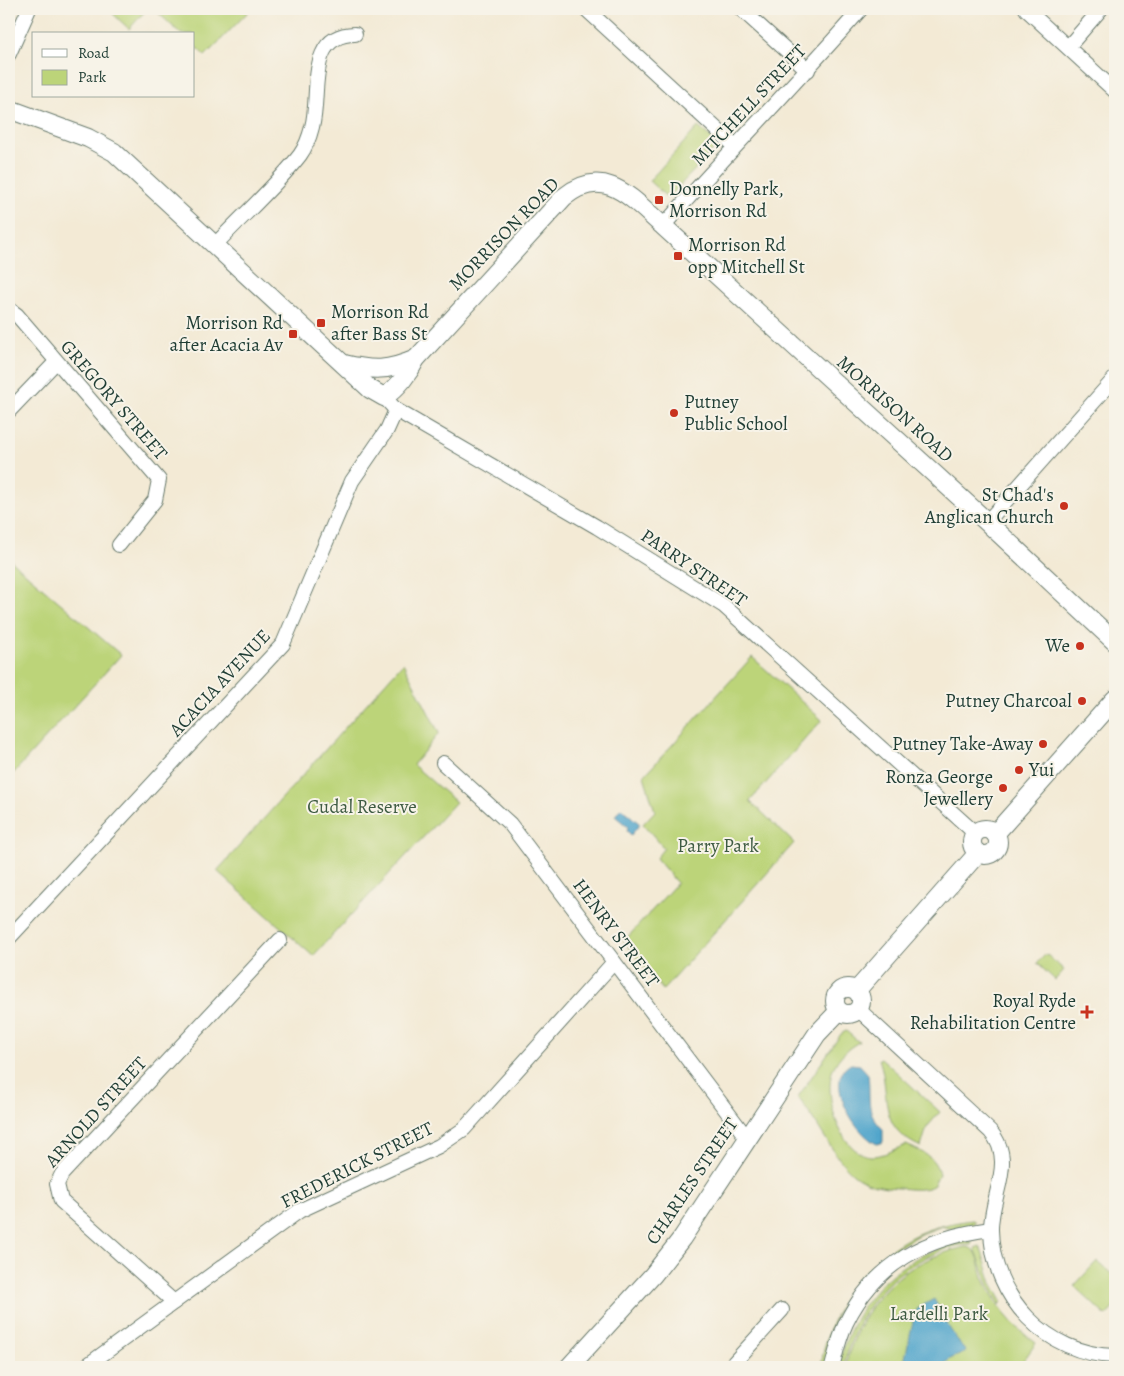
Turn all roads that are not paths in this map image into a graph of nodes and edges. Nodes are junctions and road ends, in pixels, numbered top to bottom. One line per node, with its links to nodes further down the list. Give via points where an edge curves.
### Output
1 (29, 9): 9 (street)
2 (586, 9): 13 (street)
3 (741, 9): 10 (street)
4 (861, 9): 10 (street, MITCHELL STREET)
5 (1026, 9): 8 (street)
6 (1100, 9): 8 (street)
7 (355, 34): 15 (street, via 342,34 325,50 317,73 313,126 301,154)
8 (1068, 47): 11 (street)
9 (9, 54)
10 (808, 70): 13 (street, MITCHELL STREET)
11 (1115, 91)
12 (9, 109): 15 (street, via 88,138 114,152)
13 (735, 146): 14 (street, MITCHELL STREET)
14 (663, 226): 17 (street, MORRISON ROAD, via 620,190 606,184 592,182 573,190); 24 (street, MORRISON ROAD)
15 (215, 244): 19 (street)
16 (9, 309): 18 (street, GREGORY STREET)
17 (416, 359): 19 (street, via 384,369); 21 (street, MORRISON ROAD, via 410,370)
18 (56, 362): 23 (street); 25 (street, GREGORY STREET, via 159,480 155,500)
19 (343, 363): 21 (street, via 377,394)
20 (1115, 378): 24 (street)
21 (384, 396): 22 (street, PARRY STREET)
22 (396, 410): 29 (street, PARRY STREET, via 597,527 724,606); 32 (street, ACACIA AVENUE, via 387,430 352,481 283,644)
23 (9, 411)
24 (987, 522): 26 (street, MORRISON ROAD)
25 (119, 545)
26 (1115, 642)
27 (1115, 699): 30 (street)
28 (444, 763): 34 (street, HENRY STREET, via 510,824)
29 (975, 833): 30 (street, via 988,829); 31 (street, via 972,844)
30 (995, 834): 31 (street, via 998,842 995,850 987,855)
31 (978, 853): 35 (street)
32 (9, 938)
33 (280, 940): 40 (street, ARNOLD STREET, via 62,1174 57,1184 61,1201)
34 (614, 962): 38 (street, HENRY STREET); 40 (street, FREDERICK STREET, via 458,1134 300,1211)
35 (857, 990): 36 (street, via 862,1000); 37 (street, via 847,987 838,992 834,1002)
36 (858, 1009): 37 (street, via 849,1014); 39 (street, via 998,1141 1003,1154 1003,1168 994,1197)
37 (839, 1011): 38 (street, CHARLES STREET, via 817,1034)
38 (747, 1138): 44 (street, CHARLES STREET, via 668,1256)
39 (991, 1229): 42 (street, via 994,1256 1002,1280 1020,1310 1060,1342 1092,1353); 46 (street, via 936,1240 908,1254 883,1273 854,1309 840,1338)
40 (174, 1302): 43 (street, FREDERICK STREET)
41 (782, 1310): 45 (street)
42 (1115, 1356)
43 (85, 1367)
44 (569, 1367)
45 (730, 1367)
46 (832, 1367)

